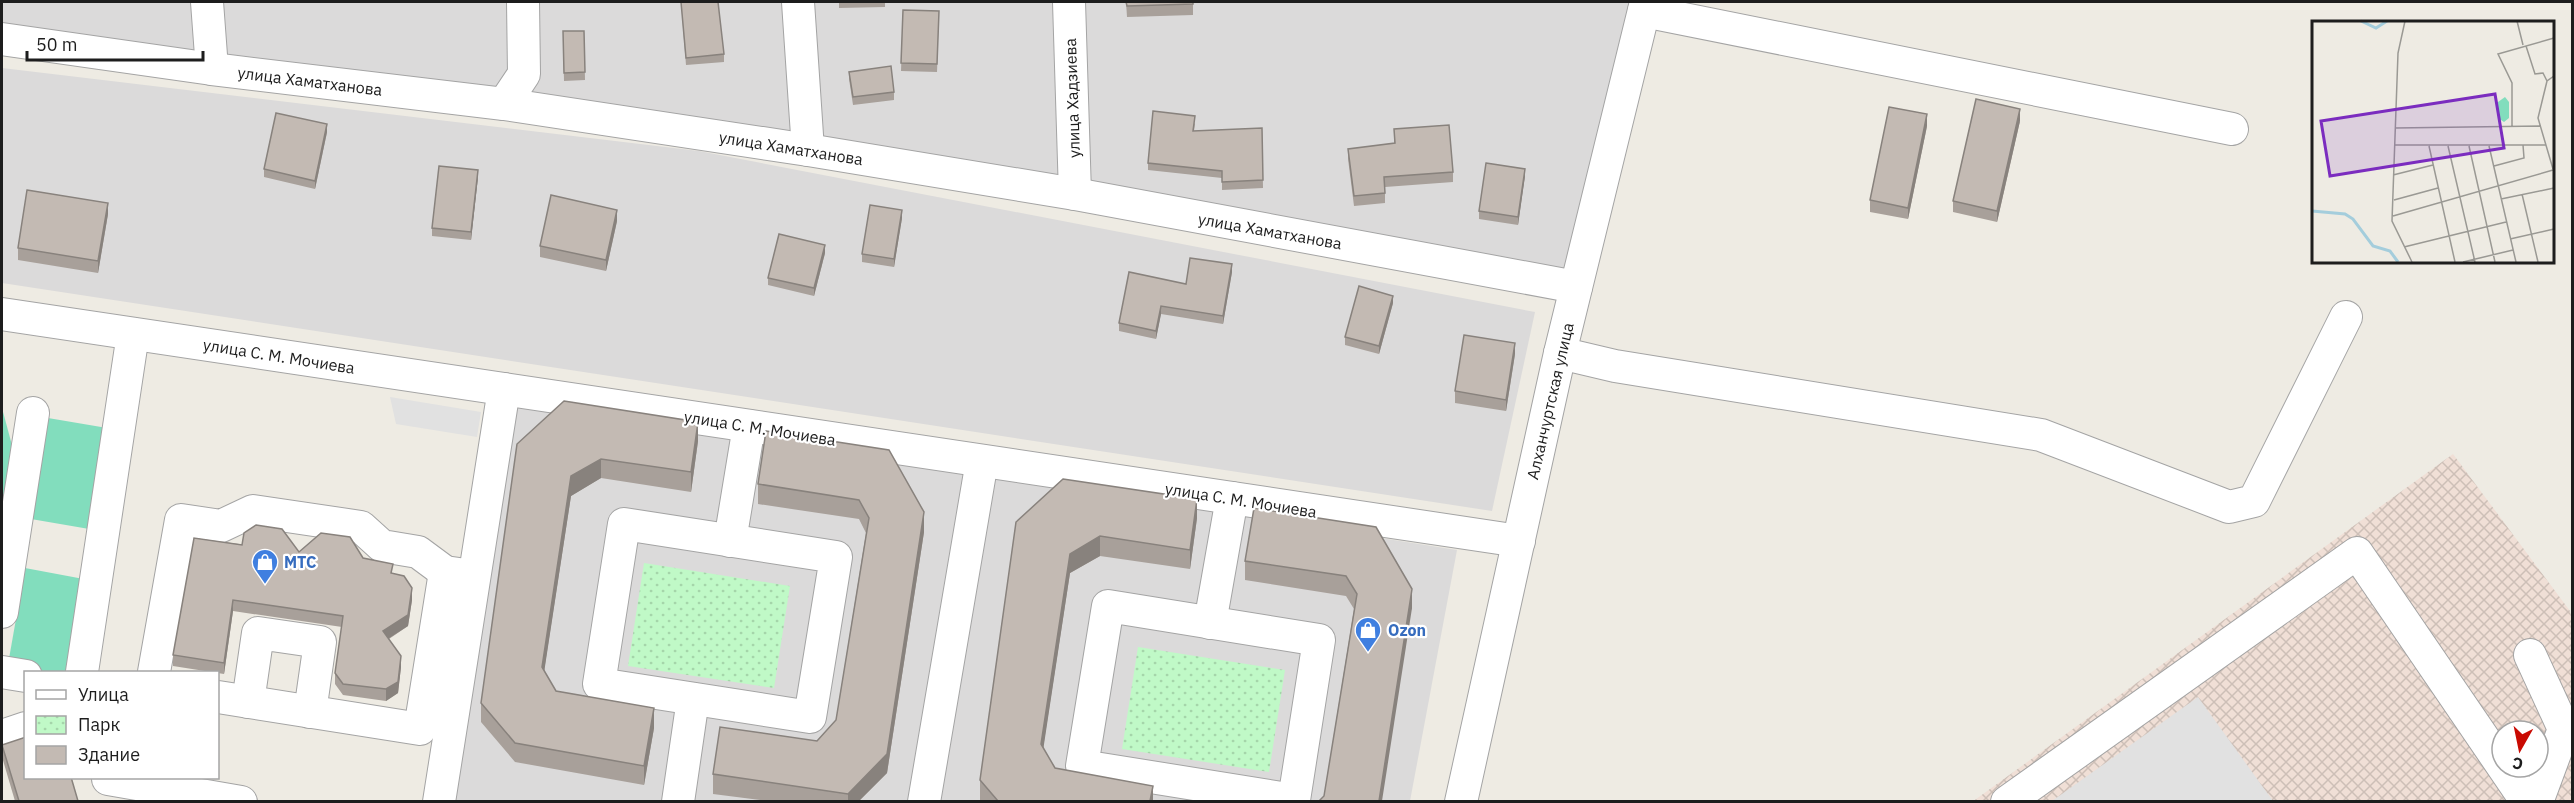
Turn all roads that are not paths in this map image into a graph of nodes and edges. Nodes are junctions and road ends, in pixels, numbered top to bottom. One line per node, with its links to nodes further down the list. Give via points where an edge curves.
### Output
1 (207, 2): 7 (street)
2 (523, 2): 8 (street, via 524,74)
3 (798, 2): 10 (street)
4 (1069, 2): 11 (street, улица Хадзиева)
5 (1645, 6): 9 (street); 12 (street, Алханчуртская улица)
6 (2, 39): 7 (street, улица Хаматханова)
7 (212, 69): 8 (street, улица Хаматханова)
8 (504, 104): 10 (street, улица Хаматханова)
9 (2232, 129)
10 (808, 150): 11 (street, улица Хаматханова)
11 (1075, 194): 12 (street, улица Хаматханова)
12 (1576, 287): 16 (street, Алханчуртская улица)
13 (2, 314): 15 (street, улица С. М. Мочиева)
14 (2346, 317): 16 (street, via 2254,501 2229,507 2041,435 1615,366)
15 (133, 334): 17 (street, улица С. М. Мочиева); 28 (street)
16 (1560, 353): 23 (street, Алханчуртская улица)
17 (504, 389): 19 (street, улица С. М. Мочиева); 24 (street)
18 (33, 413): 25 (street)
19 (749, 426): 20 (street, улица С. М. Мочиева); 22 (street)
20 (982, 461): 21 (street, улица С. М. Мочиева); 43 (street)
21 (1232, 498): 23 (street, улица С. М. Мочиева); 26 (street)
22 (730, 541): 33 (street, via 624,524 599,684); 33 (street, via 836,557 810,717)
23 (1519, 541): 44 (street, Алханчуртская улица)
24 (460, 574): 29 (street, via 418,552 382,546 361,527 253,511 221,525 181,520); 35 (street, via 420,729); 41 (street)
25 (2, 612)
26 (1210, 623): 39 (street, via 1108,606 1082,766); 39 (street, via 1319,640 1294,800)
27 (2530, 656): 47 (street, via 2564,729)
28 (82, 671)
29 (154, 671)
30 (2, 672): 31 (street)
31 (24, 676)
32 (219, 697): 34 (street)
33 (693, 699): 42 (street)
34 (248, 702): 35 (street); 35 (street, via 258,633 320,642)
35 (310, 712)
36 (24, 729): 37 (street)
37 (2, 736)
38 (110, 786): 40 (street)
39 (1182, 792)
40 (241, 801)
41 (438, 801)
42 (678, 801)
43 (924, 801)
44 (1461, 801)
45 (2007, 801): 46 (street, via 2357,553)
46 (2526, 801)
47 (2537, 801)

